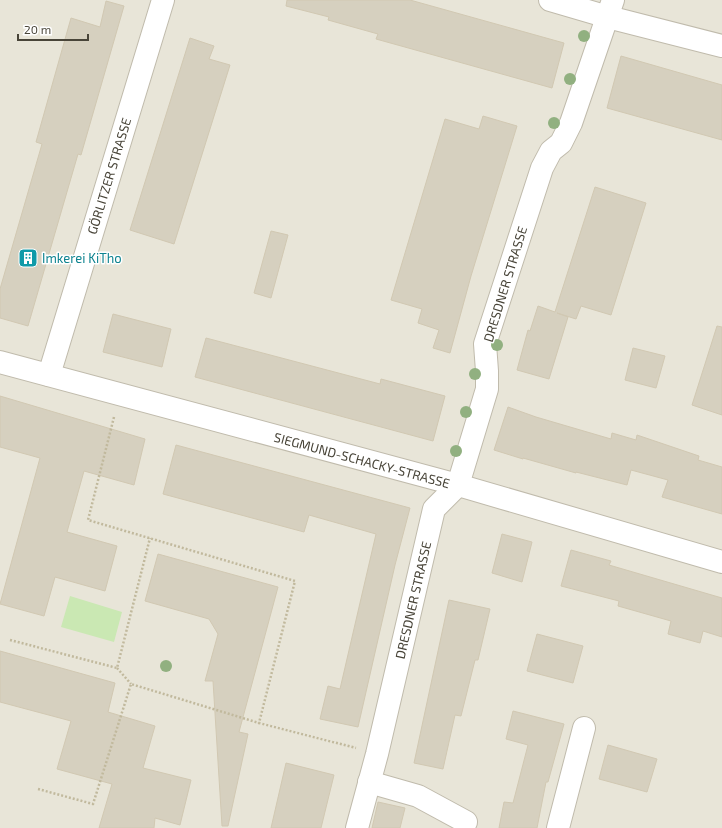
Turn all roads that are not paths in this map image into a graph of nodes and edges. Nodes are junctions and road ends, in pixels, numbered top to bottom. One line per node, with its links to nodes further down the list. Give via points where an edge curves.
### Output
1 (163, 0): 6 (street, GÖRLITZER STRASSE)
2 (550, 0): 3 (street)
3 (611, 8): 4 (street); 7 (street, DRESDNER STRASSE, via 571,123 561,143 551,151 542,168 485,344 487,389)
4 (722, 46)
5 (0, 362): 6 (street, SIEGMUND-SCHACKY-STRASSE)
6 (49, 375): 7 (street, SIEGMUND-SCHACKY-STRASSE)
7 (458, 485): 8 (street, SIEGMUND-SCHACKY-STRASSE); 10 (street, DRESDNER STRASSE, via 434,509)
8 (722, 562)
9 (584, 728): 13 (street)
10 (369, 782): 11 (street, via 418,796); 12 (street, DRESDNER STRASSE)
11 (466, 822)
12 (357, 828)
13 (558, 828)

